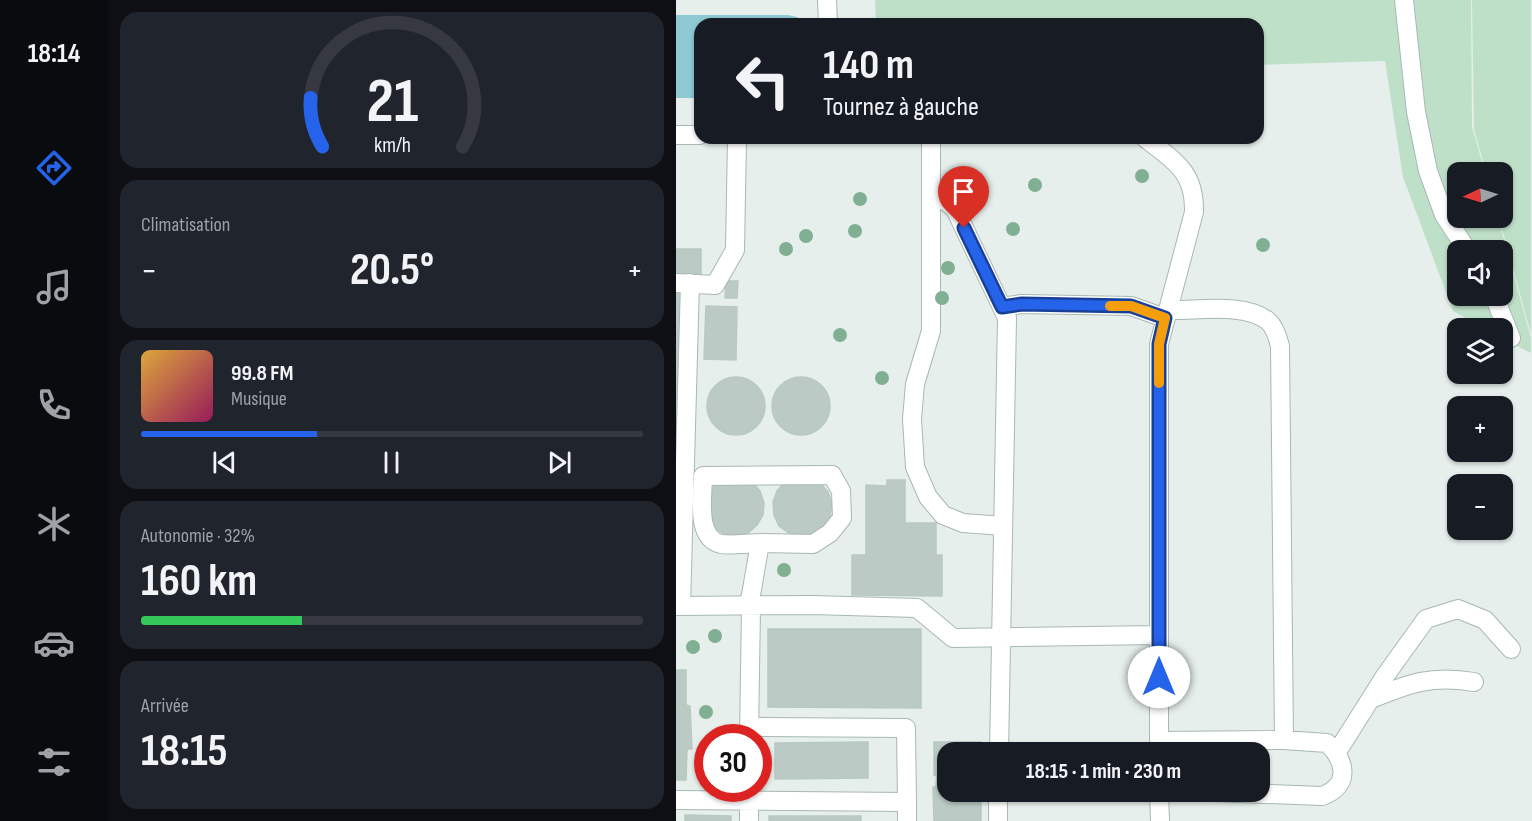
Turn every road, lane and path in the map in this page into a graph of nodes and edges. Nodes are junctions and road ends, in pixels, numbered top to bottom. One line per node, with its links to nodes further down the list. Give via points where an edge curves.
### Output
1 (827, 0): 3 (street)
2 (1404, 0): 10 (street, via 1416,112 1428,171 1444,215)
3 (828, 18)
4 (676, 135): 5 (street)
5 (694, 135)
6 (738, 144): 11 (street, via 735,250 715,285)
7 (931, 144): 9 (street)
8 (1153, 144): 13 (street, via 1183,168 1194,197 1194,212)
9 (931, 189): 12 (street, via 955,209); 14 (street, via 931,331 914,384 915,467 928,497 943,515 963,523)
10 (1460, 240)
11 (683, 283): 16 (street)
12 (1002, 307): 13 (street, via 1131,306); 14 (street, via 1007,318)
13 (1166, 314): 18 (street, via 1159,344); 25 (street, via 1234,309 1252,312 1270,322 1280,346)
14 (1003, 526): 19 (street)
15 (760, 543): 15 (street, via 813,544 829,533 842,518 841,491 832,475 703,476 706,532 720,544); 17 (street)
16 (679, 606): 17 (street)
17 (749, 607): 19 (street, via 917,608 953,638); 23 (street)
18 (1159, 635): 19 (street); 27 (street)
19 (1000, 637): 26 (street)
20 (1511, 649): 22 (street, via 1485,620 1458,609 1426,619)
21 (1474, 682): 22 (street, via 1450,678 1409,683)
22 (1371, 699): 29 (street)
23 (750, 724)
24 (772, 732): 35 (street, via 906,728)
25 (1284, 740): 28 (street); 29 (street, via 1327,742)
26 (999, 742)
27 (1159, 742)
28 (1248, 742)
29 (1337, 752): 30 (street, via 1343,766 1342,779 1334,791 1322,796)
30 (1270, 794)
31 (772, 796): 35 (street)
32 (694, 799): 33 (street)
33 (676, 800)
34 (749, 802): 38 (street)
35 (907, 802): 39 (street)
36 (998, 802): 40 (street)
37 (1159, 802): 41 (street)
38 (749, 821)
39 (907, 821)
40 (998, 821)
41 (1160, 821)

